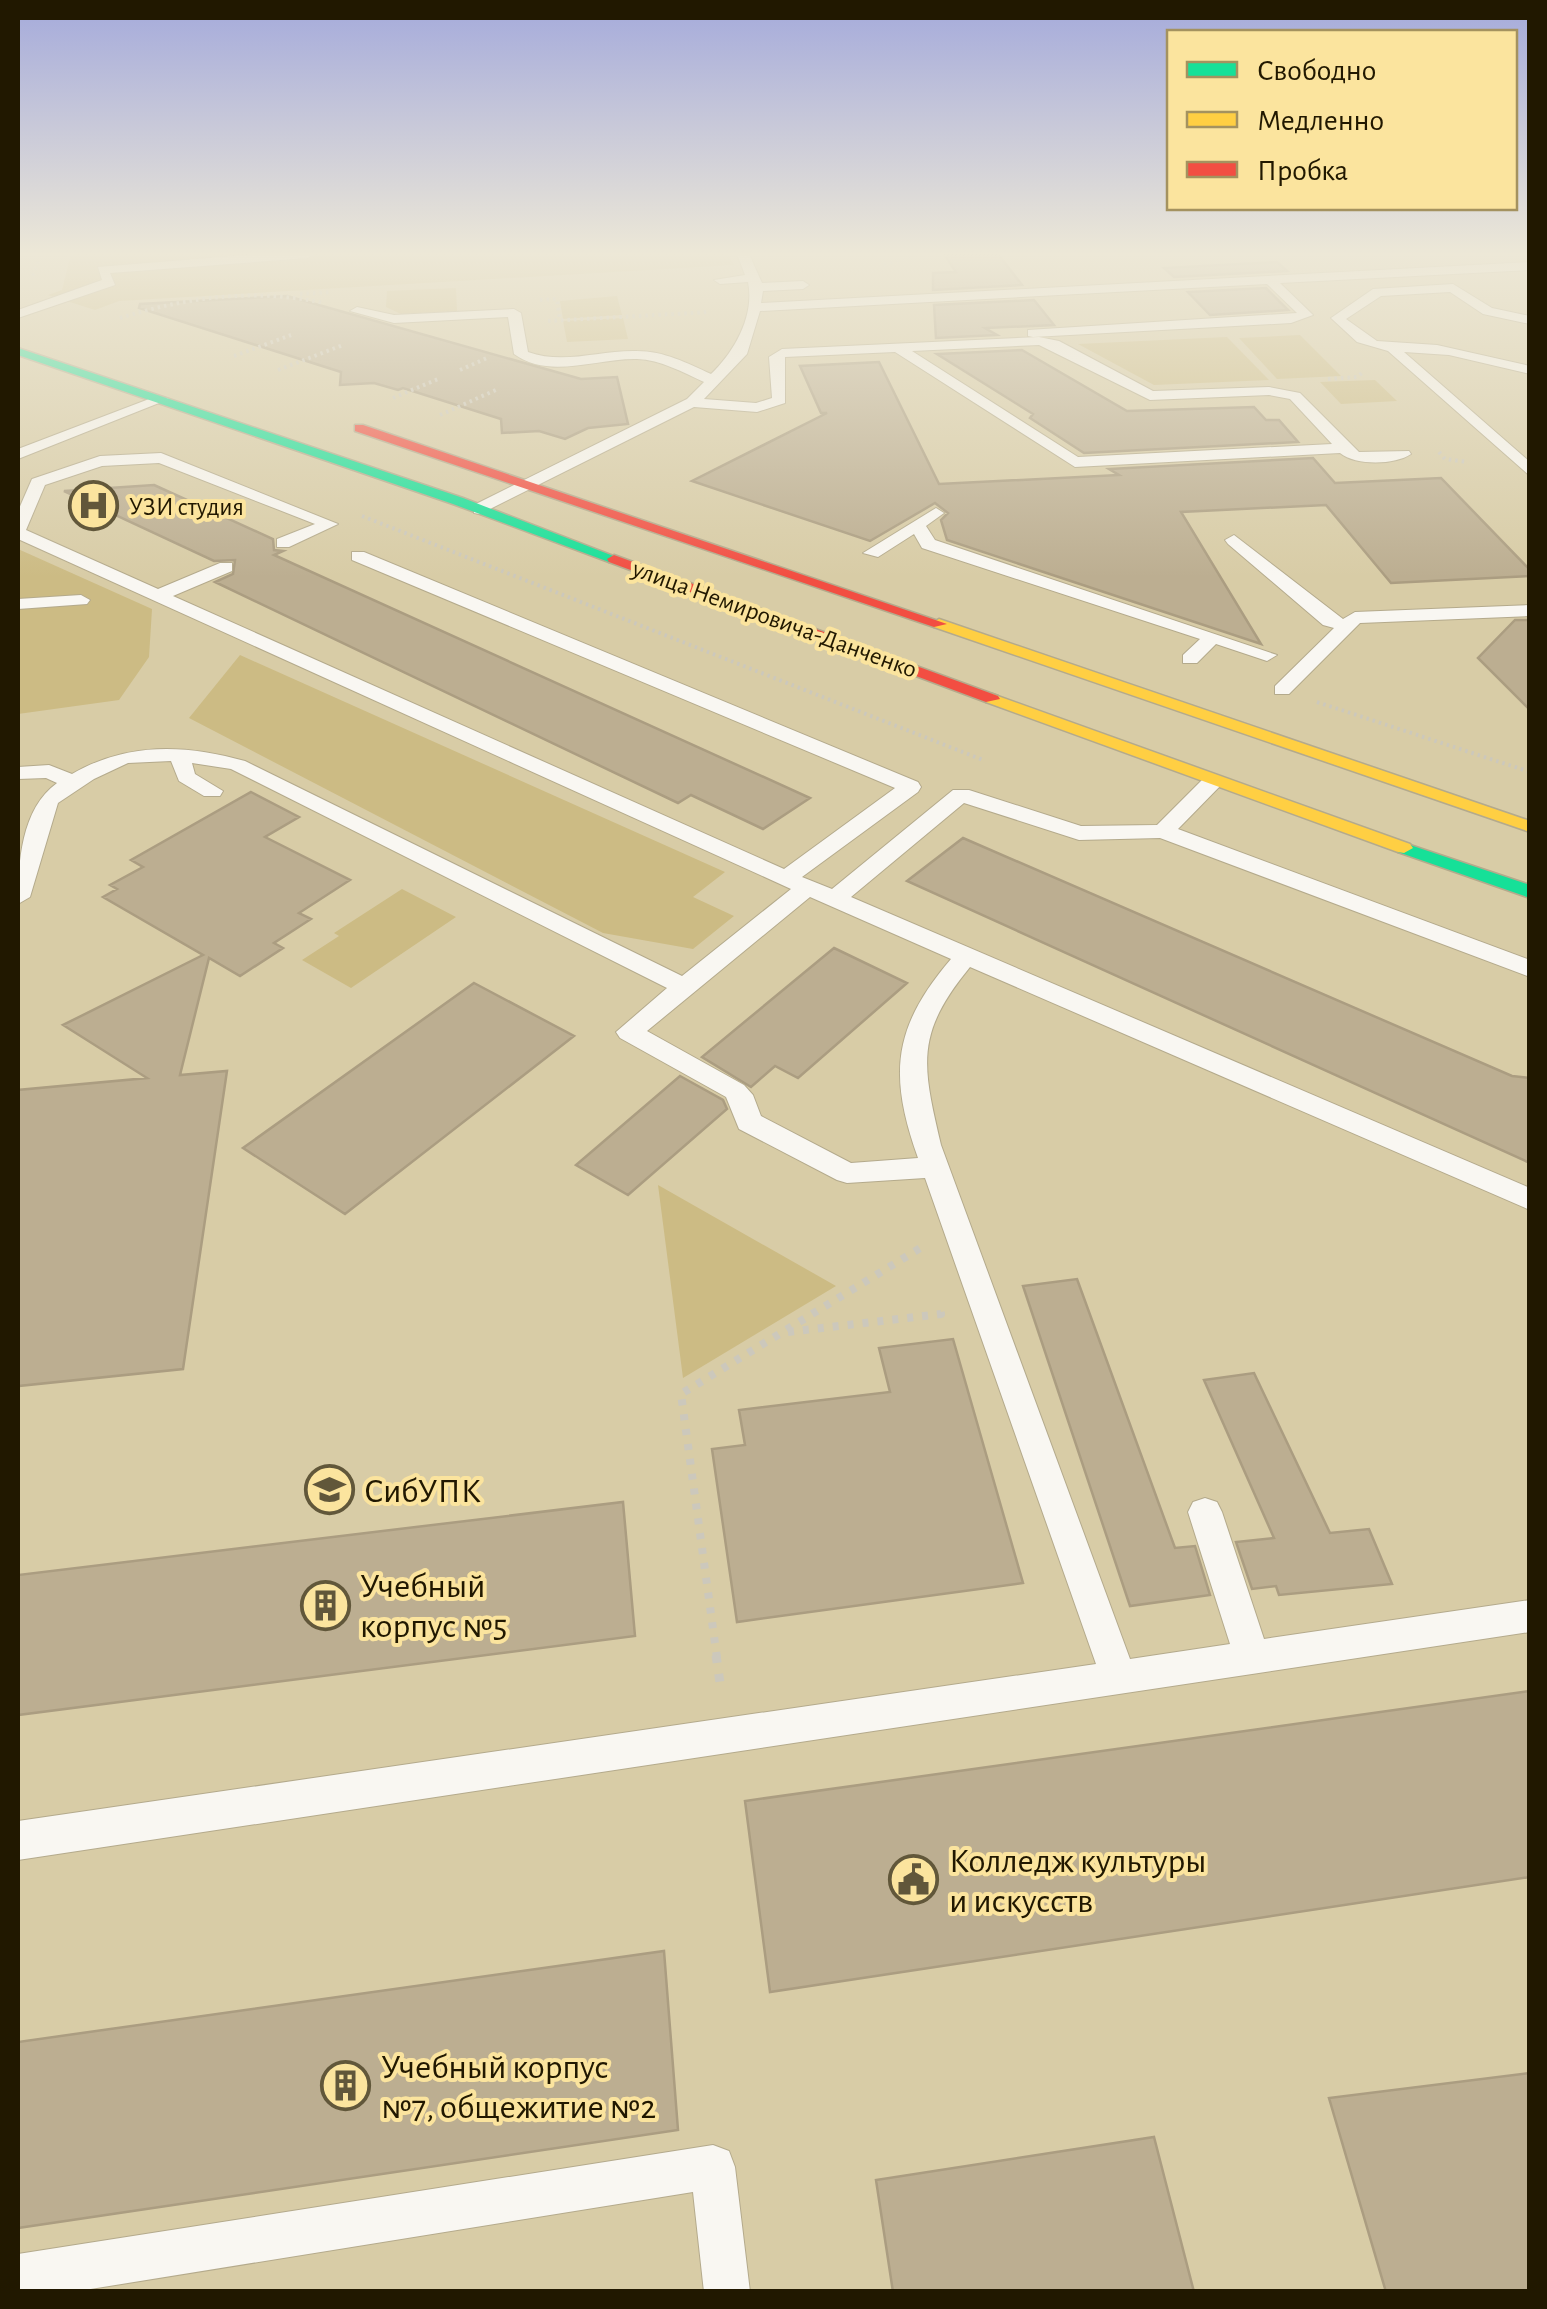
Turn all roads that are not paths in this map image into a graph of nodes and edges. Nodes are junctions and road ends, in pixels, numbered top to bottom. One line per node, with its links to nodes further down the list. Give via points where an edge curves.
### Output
1 (50, 362): 11 (main road, улица Немировича-Данченко)
2 (667, 362): 10 (lane)
3 (731, 362): 10 (lane)
4 (778, 362): 12 (lane, via 786,399 757,408)
5 (919, 362): 14 (lane, via 1075,462)
6 (1085, 362): 14 (lane, via 1150,396 1279,392 1298,398)
7 (1408, 362): 17 (lane)
8 (1493, 362): 9 (lane)
9 (1530, 370)
10 (714, 381): 12 (lane)
11 (162, 399): 15 (lane); 19 (main road, улица Немировича-Данченко)
12 (692, 402): 18 (lane)
13 (344, 423): 18 (main road, улица Немировича-Данченко)
14 (1344, 448): 16 (lane, via 1354,457)
15 (18, 454)
16 (1403, 454)
17 (1530, 471)
18 (532, 484): 19 (lane); 42 (main road, улица Немировича-Данченко)
19 (480, 509): 39 (main road, улица Немировича-Данченко)
20 (936, 513): 21 (lane)
21 (917, 525): 25 (lane); 33 (lane, via 928,544)
22 (18, 531): 24 (lane, via 38,482 100,461 161,458 330,524); 28 (lane)
23 (1234, 540): 32 (lane)
24 (283, 543)
25 (872, 553)
26 (358, 556): 44 (lane, via 910,787)
27 (226, 567): 28 (lane)
28 (158, 596): 44 (lane)
29 (80, 600): 30 (lane)
30 (18, 604)
31 (1530, 610): 32 (lane, via 1367,614)
32 (1338, 624): 36 (lane)
33 (1213, 638): 34 (lane); 35 (lane)
34 (1268, 655)
35 (1190, 659)
36 (1273, 687)
37 (180, 758): 40 (lane, via 128,756); 41 (lane, via 186,776); 50 (lane, via 238,766)
38 (18, 772): 40 (lane, via 49,771)
39 (1214, 781): 43 (lane); 45 (main road, улица Немировича-Данченко)
40 (74, 783): 46 (lane, via 48,800)
41 (212, 790)
42 (1530, 827)
43 (1163, 832): 47 (lane, via 1079,833 961,796); 49 (lane)
44 (796, 883): 47 (lane); 50 (lane)
45 (1530, 892)
46 (18, 897)
47 (832, 900): 48 (lane)
48 (965, 958): 51 (lane, via 936,990 911,1039 916,1096); 52 (lane)
49 (1530, 969)
50 (683, 986): 51 (lane, via 629,1032 706,1090 740,1095 756,1128 839,1171)
51 (935, 1167): 56 (lane)
52 (1530, 1200)
53 (1206, 1512): 55 (lane)
54 (1530, 1616): 55 (lane)
55 (1252, 1657): 56 (lane)
56 (1118, 1677): 57 (lane)
57 (18, 1841)
58 (18, 2277): 59 (lane, via 713,2167)
59 (727, 2292)

